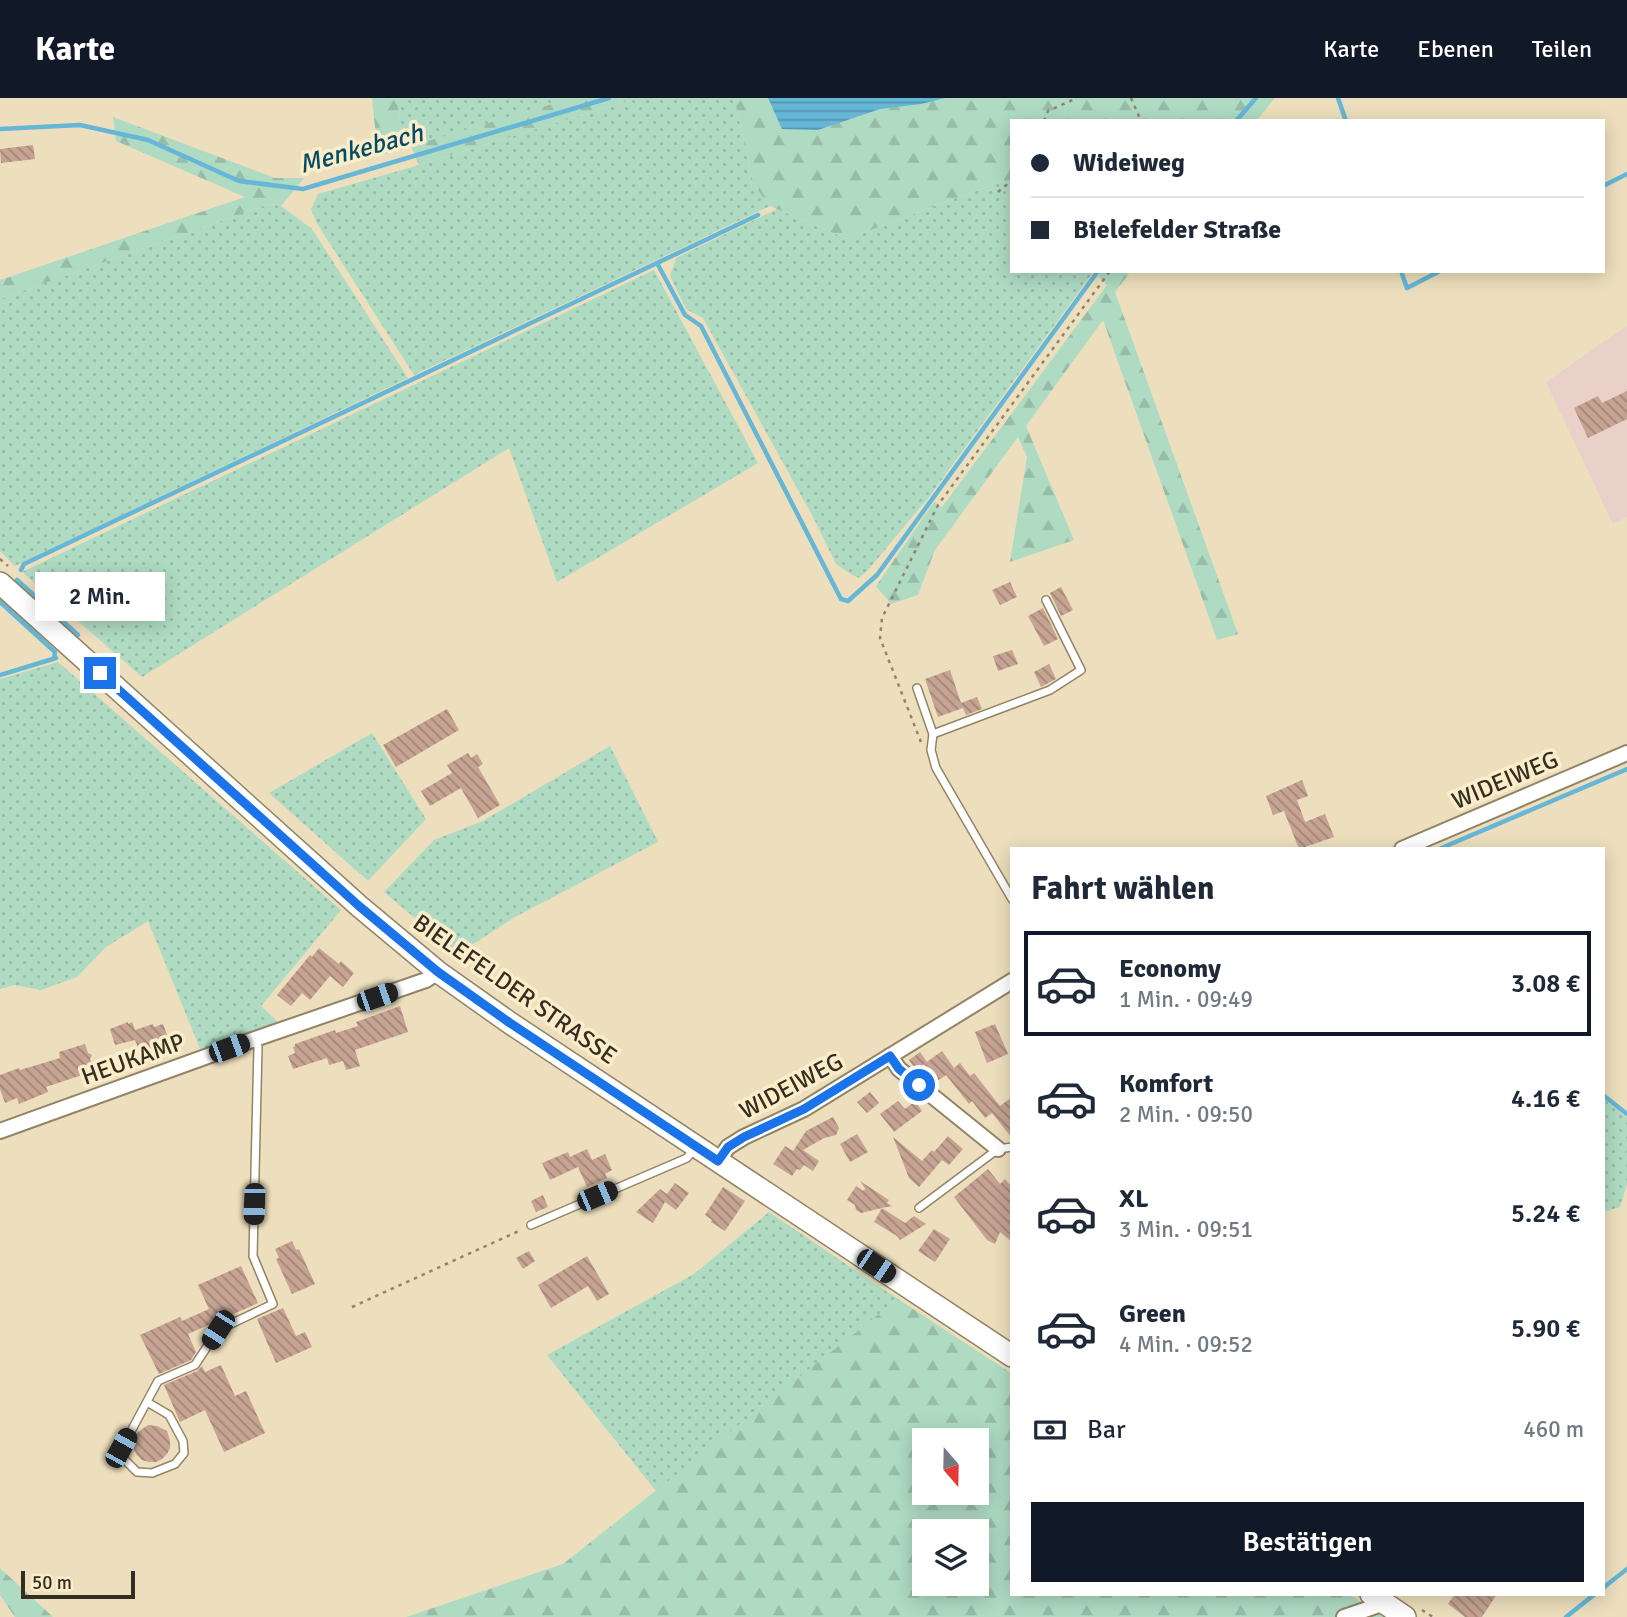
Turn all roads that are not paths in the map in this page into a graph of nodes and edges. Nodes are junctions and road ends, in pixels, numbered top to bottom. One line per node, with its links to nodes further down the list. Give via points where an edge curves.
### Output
1 (5, 576): 8 (main road, BIELEFELDER STRASSE, via 359,906)
2 (1046, 600): 4 (lane, via 1081,670 1050,690)
3 (917, 688): 4 (lane)
4 (933, 734): 7 (lane, via 936,768)
5 (1627, 753): 6 (street, WIDEIWEG)
6 (1407, 847)
7 (1010, 896)
8 (438, 972): 10 (street, HEUKAMP); 13 (main road, BIELEFELDER STRASSE)
9 (1010, 982): 11 (street, WIDEIWEG)
10 (255, 1039): 12 (street, HEUKAMP); 19 (lane, via 253,1256 273,1304 218,1330 195,1365 158,1381)
11 (890, 1056): 14 (street, via 899,1069); 15 (street, WIDEIWEG, via 804,1109 744,1137 728,1147)
12 (0, 1131)
13 (696, 1146): 15 (main road, BIELEFELDER STRASSE); 17 (lane, via 687,1158)
14 (1004, 1148): 16 (lane)
15 (718, 1161): 18 (main road, BIELEFELDER STRASSE)
16 (919, 1208)
17 (531, 1225)
18 (1010, 1355)
19 (147, 1402): 19 (lane, via 121,1448 137,1472 152,1473 175,1464 184,1453 169,1415)
20 (1378, 1599): 21 (street); 22 (main road)
21 (1344, 1617)
22 (1405, 1617)

